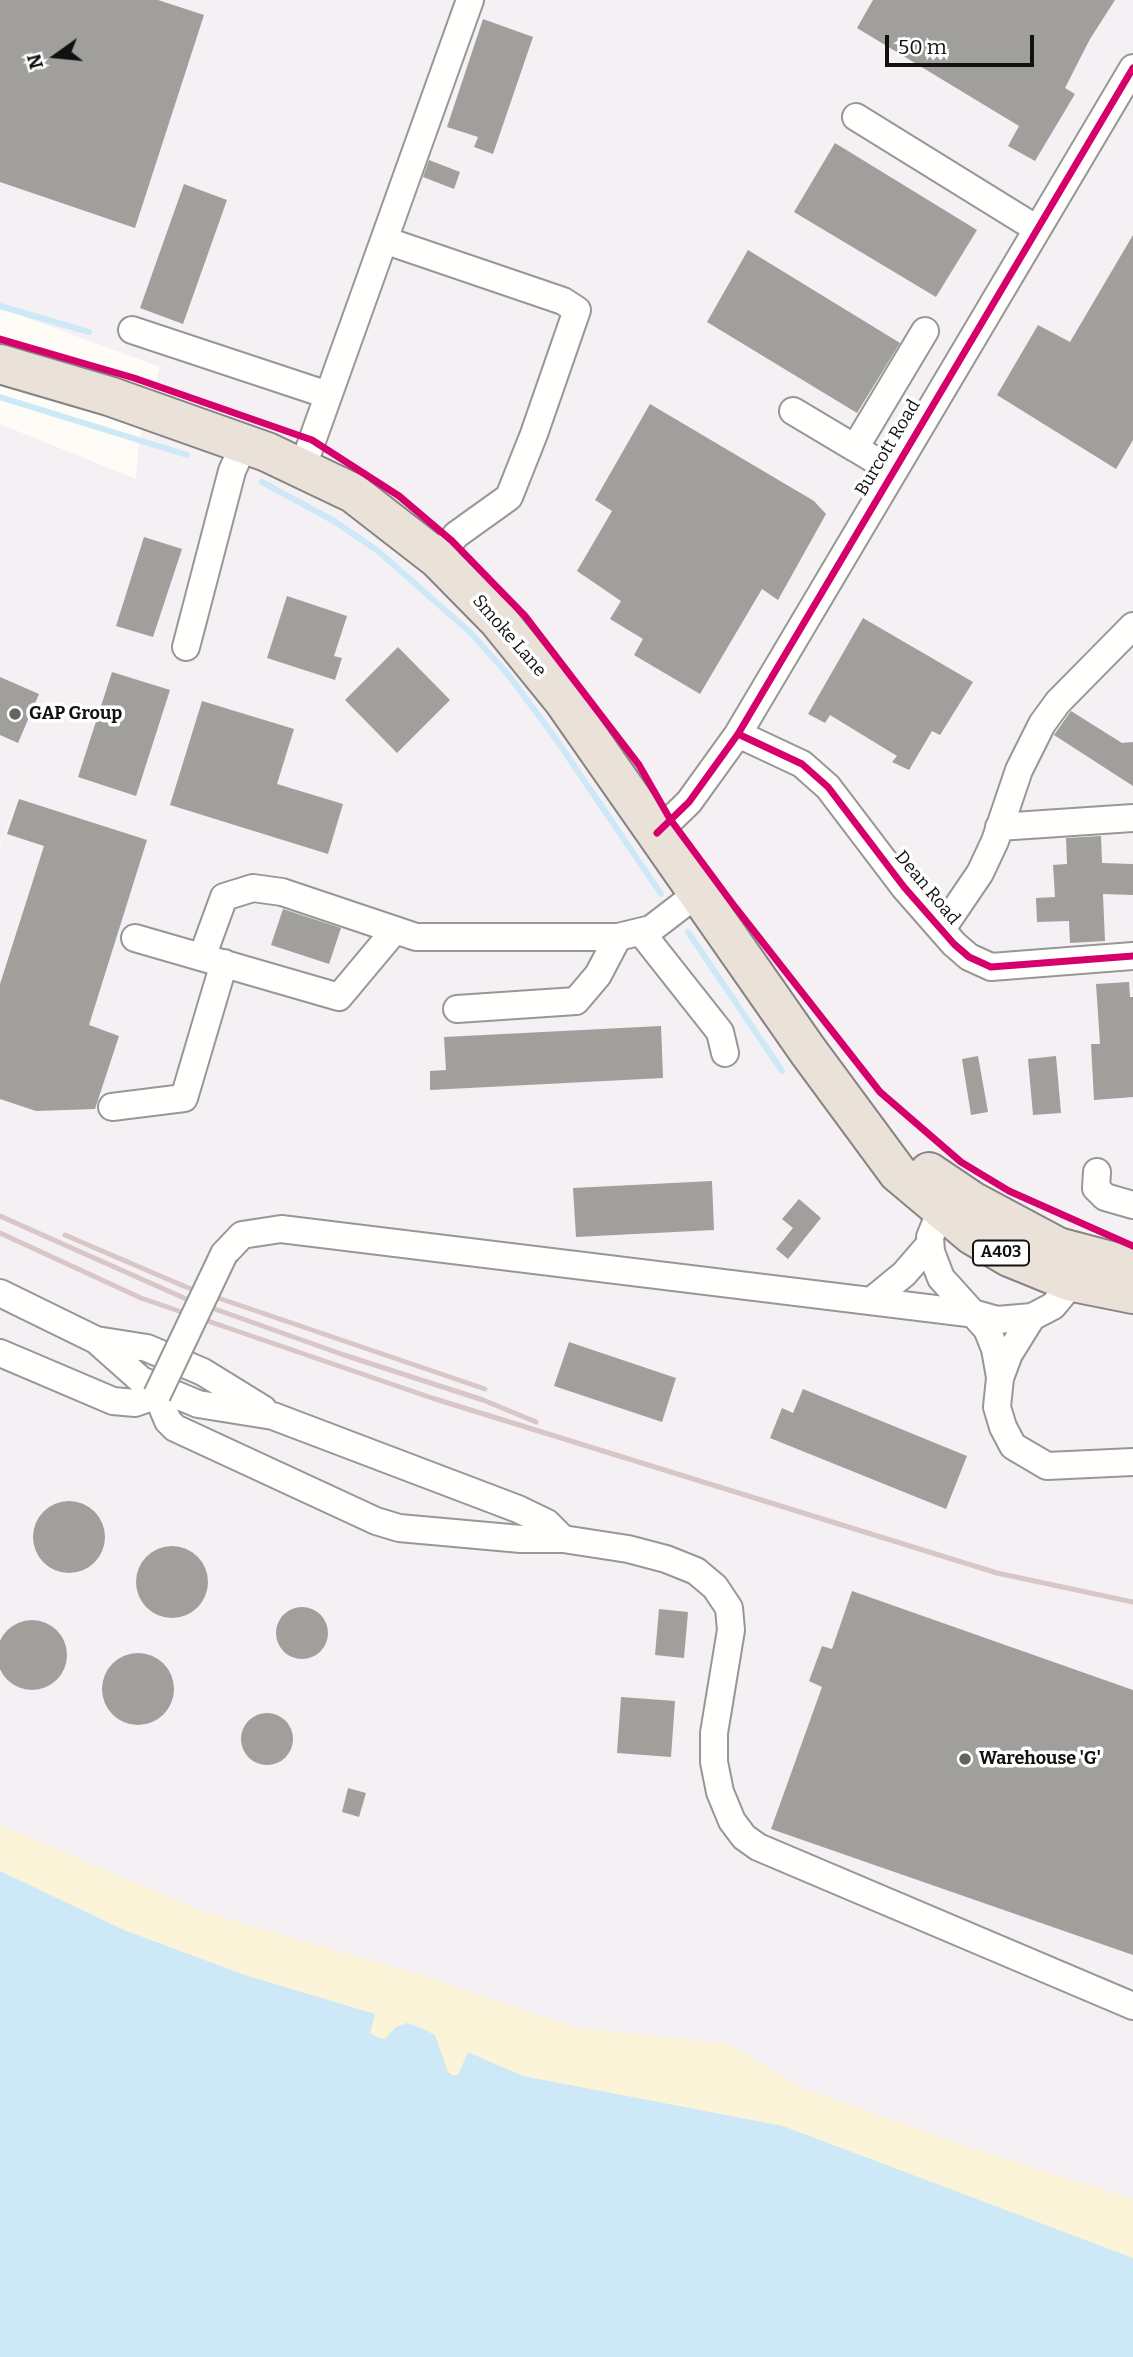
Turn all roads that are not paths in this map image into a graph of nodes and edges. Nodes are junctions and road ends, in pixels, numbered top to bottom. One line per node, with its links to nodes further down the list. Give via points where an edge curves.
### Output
1 (470, 0): 5 (street)
2 (1133, 68): 4 (street, Burcott Road)
3 (856, 117): 4 (street)
4 (1037, 229): 14 (street, Burcott Road)
5 (384, 240): 9 (street); 15 (street, via 563,301 577,310 509,497 456,535)
6 (132, 330): 9 (street)
7 (925, 331): 12 (street)
8 (0, 364): 11 (highway, Smoke Lane / A403, via 109,396)
9 (328, 395): 13 (street)
10 (793, 411): 12 (street)
11 (244, 444): 13 (highway, Smoke Lane / A403); 17 (street, via 232,471)
12 (855, 448): 14 (street)
13 (302, 469): 15 (highway, Smoke Lane / A403, via 353,493)
14 (893, 471): 18 (street, Burcott Road)
15 (438, 559): 21 (highway, Smoke Lane / A403, via 498,620 563,700)
16 (1133, 626): 20 (street, via 1042,724 1019,770)
17 (186, 647)
18 (738, 734): 21 (street, Burcott Road, via 689,802); 23 (street, Dean Road, via 802,764 828,787)
19 (1133, 818): 20 (street)
20 (999, 827): 23 (street, via 980,873)
21 (657, 833): 22 (highway, Smoke Lane / A403)
22 (698, 893): 25 (street, via 651,929); 34 (highway, Smoke Lane / A403, via 854,1111 898,1151)
23 (942, 929): 27 (street, Dean Road, via 969,957 991,967)
24 (395, 930): 25 (street, via 416,937); 28 (street, via 338,997); 28 (street, via 282,892 253,888 224,897)
25 (629, 935): 29 (street, via 576,1001); 30 (street, via 720,1032)
26 (135, 938): 28 (street)
27 (1133, 956)
28 (213, 960): 31 (street, via 184,1098)
29 (457, 1009)
30 (725, 1053)
31 (112, 1107)
32 (1097, 1172): 33 (street, via 1096,1188 1105,1197)
33 (1133, 1205)
34 (948, 1219): 35 (highway, A403, via 1009,1257); 39 (street, via 904,1274); 40 (street, via 941,1278)
35 (1064, 1265): 36 (highway, A403); 38 (highway, A403); 41 (street, via 1056,1303)
36 (1133, 1267)
37 (0, 1293): 46 (street, via 96,1340 147,1348 203,1372 274,1416 518,1508 547,1523)
38 (1133, 1294)
39 (871, 1301): 40 (street); 44 (street, bridge, via 281,1229 242,1235 223,1254)
40 (976, 1314): 41 (street, via 997,1320); 43 (street, via 993,1342)
41 (1032, 1317): 43 (street)
42 (0, 1353): 44 (street, via 113,1401 135,1403)
43 (1000, 1378): 45 (street, via 998,1407 1003,1427 1013,1446 1027,1457 1047,1466)
44 (157, 1395): 46 (street, via 175,1428 376,1521 399,1528)
45 (1133, 1462)
46 (563, 1539): 47 (street, via 628,1549 696,1571 715,1587 729,1608 731,1630 714,1733 714,1762 720,1792 744,1837 758,1847)
47 (1133, 2006)

